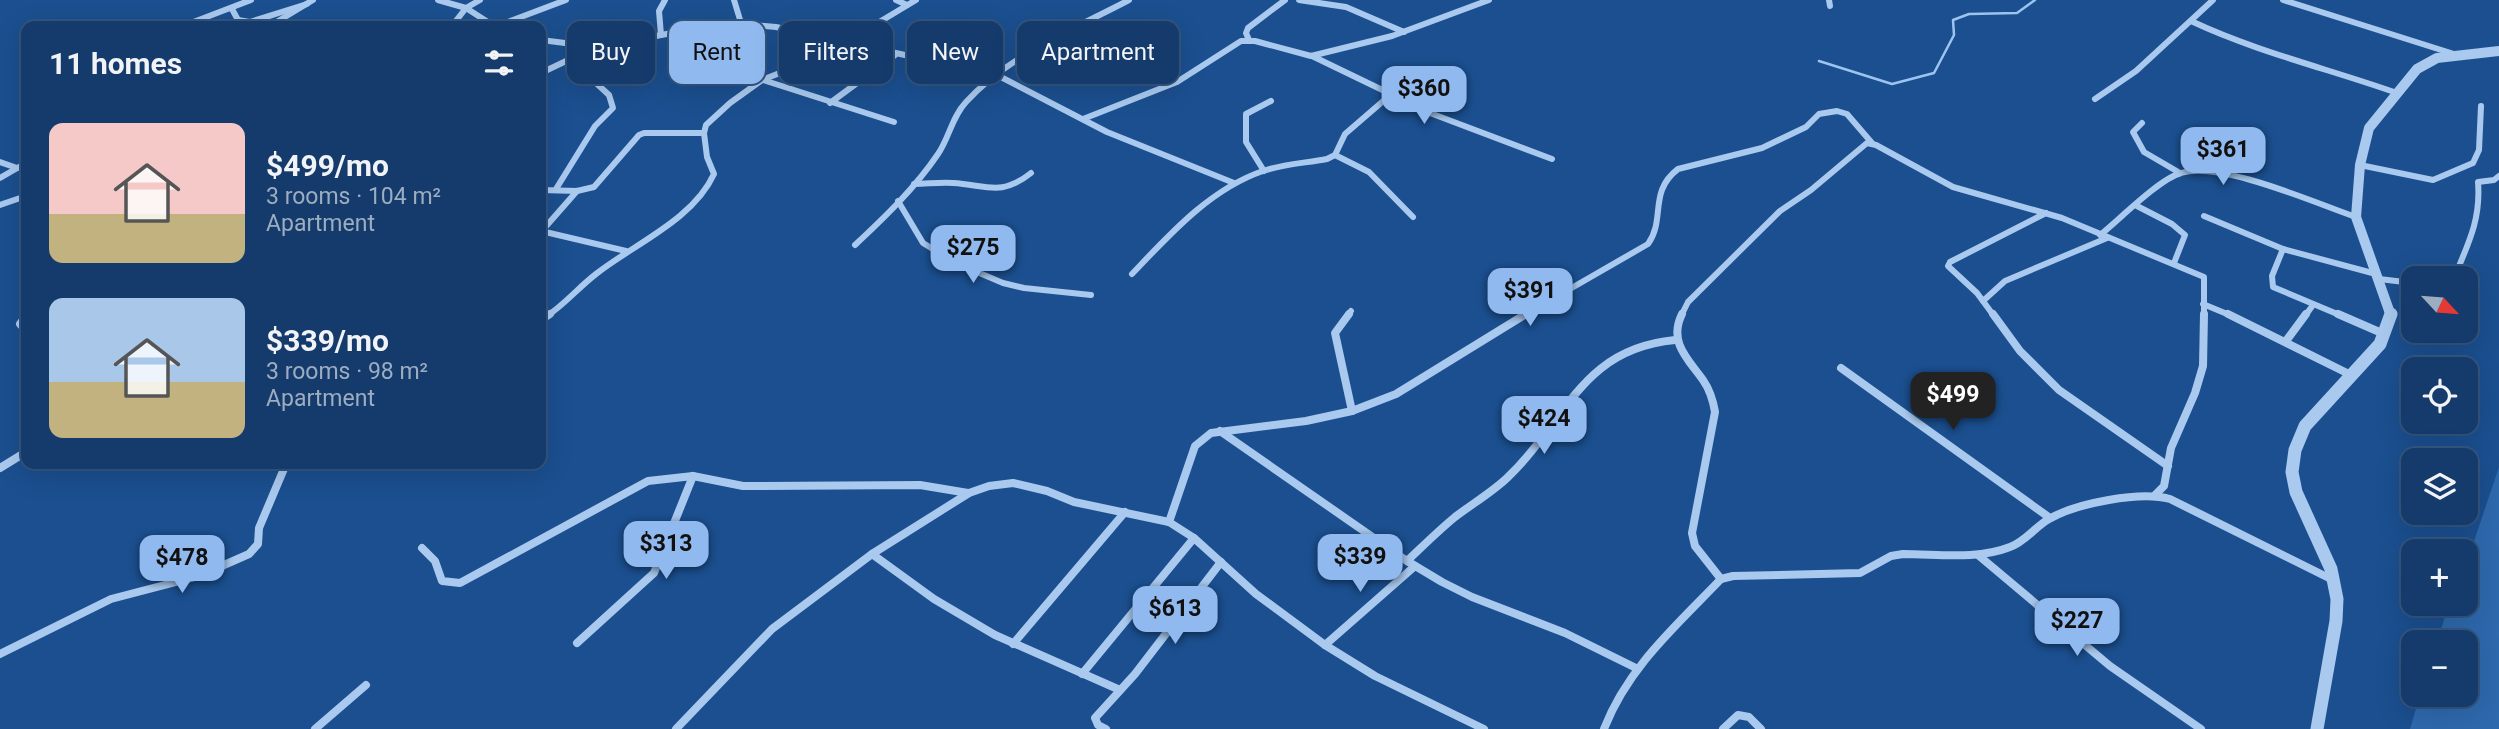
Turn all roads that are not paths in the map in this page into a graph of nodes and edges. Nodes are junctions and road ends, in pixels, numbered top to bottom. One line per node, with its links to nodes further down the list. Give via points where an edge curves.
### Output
1 (251, 0): 18 (street)
2 (438, 0): 17 (street)
3 (480, 0): 17 (street)
4 (566, 0): 25 (street)
5 (665, 0): 31 (street, via 659,10)
6 (734, 0): 26 (street)
7 (896, 0): 16 (street)
8 (916, 0): 16 (street)
9 (1129, 0): 43 (street)
10 (1285, 0): 33 (street, via 1248,28)
11 (1299, 0): 29 (street, via 1346,7)
12 (1489, 0): 29 (street)
13 (2213, 0): 28 (street)
14 (2283, 0): 39 (street)
15 (310, 2): 21 (street); 22 (street)
16 (907, 5): 27 (street)
17 (467, 8): 23 (street); 24 (street)
18 (232, 9): 19 (street); 20 (street)
19 (197, 21)
20 (240, 21)
21 (253, 21)
22 (278, 21)
23 (456, 21)
24 (487, 21)
25 (509, 21)
26 (740, 21)
27 (880, 21)
28 (2190, 21): 49 (street, via 2232,40); 51 (street, via 2136,71)
29 (1404, 32): 38 (street)
30 (669, 34): 31 (street)
31 (661, 35): 32 (street)
32 (655, 36)
33 (1249, 40): 38 (street); 55 (street, via 1233,44 1177,82)
34 (546, 41): 35 (street)
35 (567, 43)
36 (2499, 51): 39 (street)
37 (895, 55): 40 (street); 53 (street)
38 (1311, 56): 50 (street)
39 (2458, 56): 49 (street, via 2437,58 2417,69)
40 (907, 57)
41 (567, 61): 42 (street)
42 (546, 71)
43 (1003, 72)
44 (1003, 78): 55 (street)
45 (765, 81): 53 (street)
46 (597, 84): 73 (street, via 609,95 613,107 595,125)
47 (756, 84): 58 (street, via 712,118)
48 (987, 84): 72 (street, via 965,104 939,152)
49 (2397, 93): 63 (street, via 2369,128)
50 (1389, 96): 60 (street, via 1345,134); 61 (street, via 1461,128)
51 (2095, 99)
52 (1271, 101): 66 (street, via 1246,114 1246,142)
53 (830, 103): 56 (street)
54 (2481, 106): 63 (street, via 2479,150 2473,163 2432,180)
55 (1083, 119): 71 (street, via 1134,145)
56 (894, 122)
57 (2143, 123): 68 (street, via 2133,132 2138,146)
58 (704, 133): 75 (street, via 644,132 599,183); 89 (street, via 713,174 708,188)
59 (1872, 143): 80 (street, via 1953,187); 102 (street, via 1780,211 1726,264 1688,302); 106 (street, via 1849,115 1839,111 1816,115 1804,128 1760,149 1681,167 1658,196 1656,231 1648,244 1395,394)
60 (1335, 155): 66 (street); 82 (street, via 1369,172)
61 (1552, 159)
62 (0, 162): 65 (street)
63 (2360, 165): 83 (street)
64 (21, 166): 65 (street)
65 (17, 168): 70 (street)
66 (1264, 171): 71 (street)
67 (1031, 173): 72 (street, via 1016,186 1002,190 953,183)
68 (2180, 173): 79 (street); 83 (street, via 2219,172)
69 (2499, 176): 91 (street, via 2478,182 2480,205)
70 (0, 178)
71 (1234, 183): 92 (street, via 1159,245)
72 (914, 184): 77 (street)
73 (556, 189): 74 (street); 75 (street)
74 (546, 190)
75 (577, 191): 84 (street)
76 (21, 198): 78 (street)
77 (898, 201): 87 (street); 95 (street, via 923,243 956,263 1024,288)
78 (0, 205)
79 (2137, 206): 86 (street); 90 (street, via 2185,235)
80 (2046, 213): 86 (street); 96 (street, via 1950,262 1950,269)
81 (2204, 216): 88 (street)
82 (1413, 217)
83 (2356, 217): 93 (street)
84 (546, 225)
85 (546, 232): 89 (street)
86 (2104, 237): 90 (street); 96 (street, via 2005,281)
87 (855, 245)
88 (2283, 248): 93 (street); 98 (street, via 2272,275 2273,287)
89 (626, 251): 100 (street)
90 (2174, 264): 97 (street, via 2204,277)
91 (2459, 266)
92 (1132, 274)
93 (2377, 277): 94 (street); 101 (street, via 2391,315)
94 (2401, 281)
95 (1091, 295)
96 (1983, 301): 109 (street, via 2020,352 2059,390)
97 (2203, 304): 103 (street); 109 (street, via 2203,366)
98 (2313, 304): 101 (street); 103 (street)
99 (1351, 311): 106 (street, via 1335,333)
100 (546, 316)
101 (2384, 335): 105 (street)
102 (1675, 340): 123 (street, via 1642,342 1616,355 1585,382 1516,470); 124 (street, via 1714,398 1692,533 1695,546)
103 (2286, 341): 105 (street)
104 (1841, 368): 116 (street)
105 (2352, 376): 125 (street, via 2305,426 2293,454 2296,497)
106 (1352, 411): 107 (street)
107 (1220, 431): 117 (street, via 1203,437 1195,446); 123 (street)
108 (21, 455): 110 (street)
109 (2168, 466): 114 (street, via 2164,486)
110 (0, 468)
111 (284, 469): 129 (street, via 259,528 258,544 250,554 199,576 111,599)
112 (693, 475): 113 (street, via 743,486 919,485); 119 (street, via 648,481 460,583 442,581 435,561); 126 (street, via 654,573)
113 (969, 493): 115 (street, via 1013,483); 120 (street)
114 (2155, 495): 116 (street, via 2123,497); 125 (street)
115 (1125, 512): 117 (street); 127 (street)
116 (2050, 518): 121 (street, via 2012,547)
117 (1168, 522): 118 (street)
118 (1194, 538): 122 (street); 131 (street)
119 (422, 548)
120 (872, 554): 127 (street, via 934,599); 135 (street, via 772,629)
121 (1978, 555): 124 (street, via 1903,554 1860,573); 141 (street, via 2110,666)
122 (1221, 562): 128 (street); 133 (street)
123 (1411, 563): 128 (street); 130 (street, via 1472,597 1565,633)
124 (1721, 579): 130 (street)
125 (2334, 580): 142 (street, via 2338,612)
126 (577, 643)
127 (1013, 644): 131 (street)
128 (1325, 645): 137 (street, via 1375,676)
129 (0, 654)
130 (1636, 668): 138 (street, via 1615,700)
131 (1082, 674): 133 (street)
132 (366, 684): 134 (street)
133 (1120, 690): 136 (street, via 1095,718)
134 (315, 729)
135 (676, 729)
136 (1106, 729)
137 (1485, 729)
138 (1604, 729)
139 (1723, 729): 140 (street, via 1738,715 1749,717)
140 (1761, 729)
141 (2201, 729)
142 (2317, 729)

